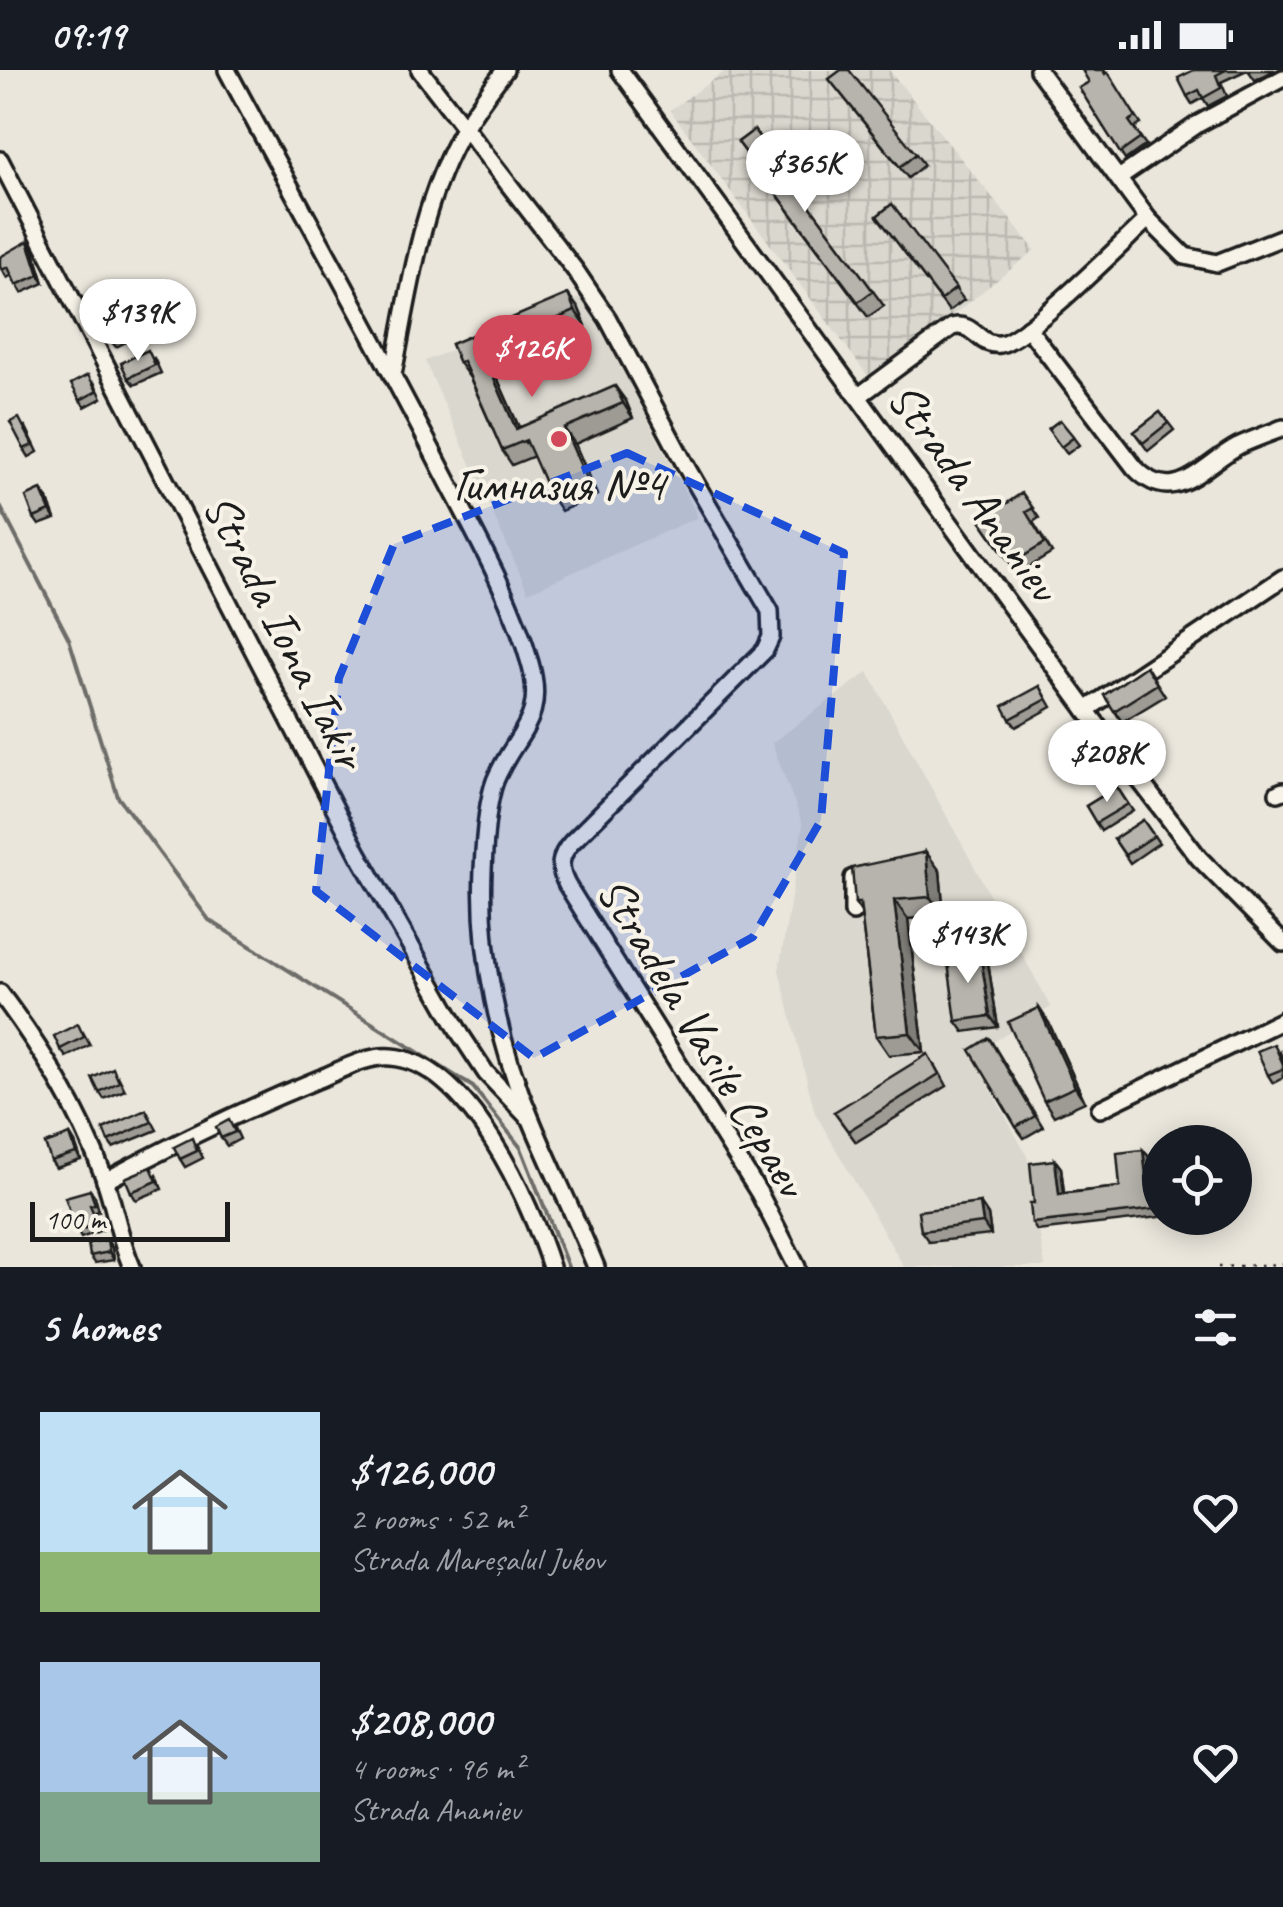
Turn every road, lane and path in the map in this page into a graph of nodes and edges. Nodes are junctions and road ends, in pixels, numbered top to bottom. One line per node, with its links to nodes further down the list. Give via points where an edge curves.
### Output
1 (226, 70): 13 (street)
2 (420, 70): 7 (street)
3 (505, 70): 7 (street)
4 (620, 70): 14 (street, Strada Ananiev)
5 (1038, 70): 9 (street)
6 (1283, 78): 9 (street)
7 (464, 127): 13 (street, via 419,242); 30 (street, Stradela Vasile Cepaev, via 608,319 770,611 765,650 572,842 560,862)
8 (0, 160): 24 (street, Strada Iona Iakir, via 392,913 486,1074)
9 (1119, 178): 10 (street)
10 (1148, 219): 11 (street, via 1198,262 1235,258); 12 (street)
11 (1283, 237)
12 (1028, 328): 14 (street, via 994,345 972,328 952,327); 15 (street, via 1134,468 1154,484 1186,481 1236,447)
13 (393, 374): 24 (street, via 514,621 536,692 529,726 494,783 482,875 496,1004)
14 (859, 396): 17 (street, Strada Ananiev)
15 (1283, 428)
16 (1283, 578): 17 (street)
17 (1086, 710): 20 (street, Strada Ananiev, via 1199,858)
18 (890, 870): 19 (street, via 853,878)
19 (853, 912)
20 (1283, 943)
21 (0, 993): 25 (street, via 58,1076)
22 (1283, 1020): 23 (street)
23 (1100, 1110)
24 (530, 1118): 29 (street)
25 (106, 1181): 27 (street); 28 (street, via 240,1110 356,1064 407,1061 445,1083 478,1120 530,1206)
26 (1283, 1264): 31 (path)
27 (132, 1267)
28 (551, 1267)
29 (596, 1267)
30 (797, 1267)
31 (1218, 1267)

